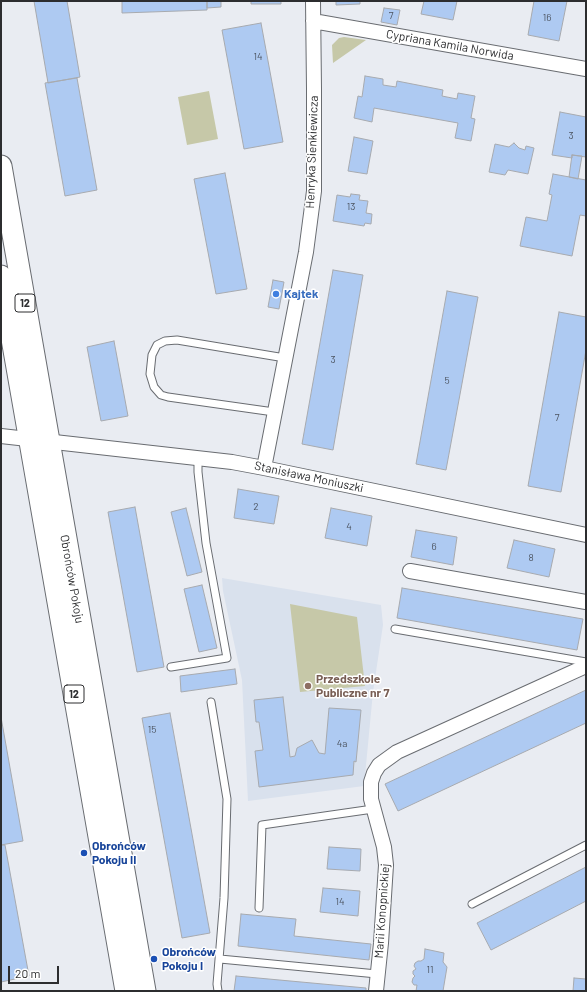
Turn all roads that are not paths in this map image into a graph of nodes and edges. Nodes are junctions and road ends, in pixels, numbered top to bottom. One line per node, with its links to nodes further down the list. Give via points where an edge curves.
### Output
1 (313, 1): 2 (street, Henryka Sienkiewicza)
2 (313, 21): 3 (street, Cypriana Kamila Norwida); 6 (street, Henryka Sienkiewicza, via 314,191 306,252)
3 (586, 69)
4 (1, 166): 9 (main road, Obrońców Pokoju / 12)
5 (1, 276): 9 (main road, Obrońców Pokoju / 12)
6 (285, 358): 7 (street, Henryka Sienkiewicza); 7 (lane, via 177,340 157,345 152,355 150,374 154,387 161,395)
7 (274, 412): 11 (street, Henryka Sienkiewicza)
8 (1, 436): 9 (street, Stanisława Moniuszki)
9 (38, 440): 10 (street, Stanisława Moniuszki); 26 (main road, Obrońców Pokoju / 12, via 50,552); 27 (main road, Obrońców Pokoju / 12)
10 (198, 458): 11 (street, Stanisława Moniuszki); 18 (lane, via 206,543 227,658)
11 (264, 468): 12 (street, Stanisława Moniuszki)
12 (586, 535)
13 (410, 572): 14 (street)
14 (586, 602)
15 (395, 628): 16 (lane)
16 (586, 662)
17 (586, 666): 20 (street, Marii Konopnickiej, via 397,752 379,765 374,773 371,782)
18 (171, 668)
19 (211, 702): 24 (lane, via 227,799)
20 (373, 809): 23 (lane, via 262,825); 25 (street, Marii Konopnickiej, via 384,847 386,865)
21 (586, 844): 22 (lane)
22 (472, 904)
23 (259, 908)
24 (220, 959): 25 (lane); 28 (lane)
25 (377, 974): 29 (street, Marii Konopnickiej)
26 (126, 991)
27 (145, 991)
28 (218, 991)
29 (376, 991)

